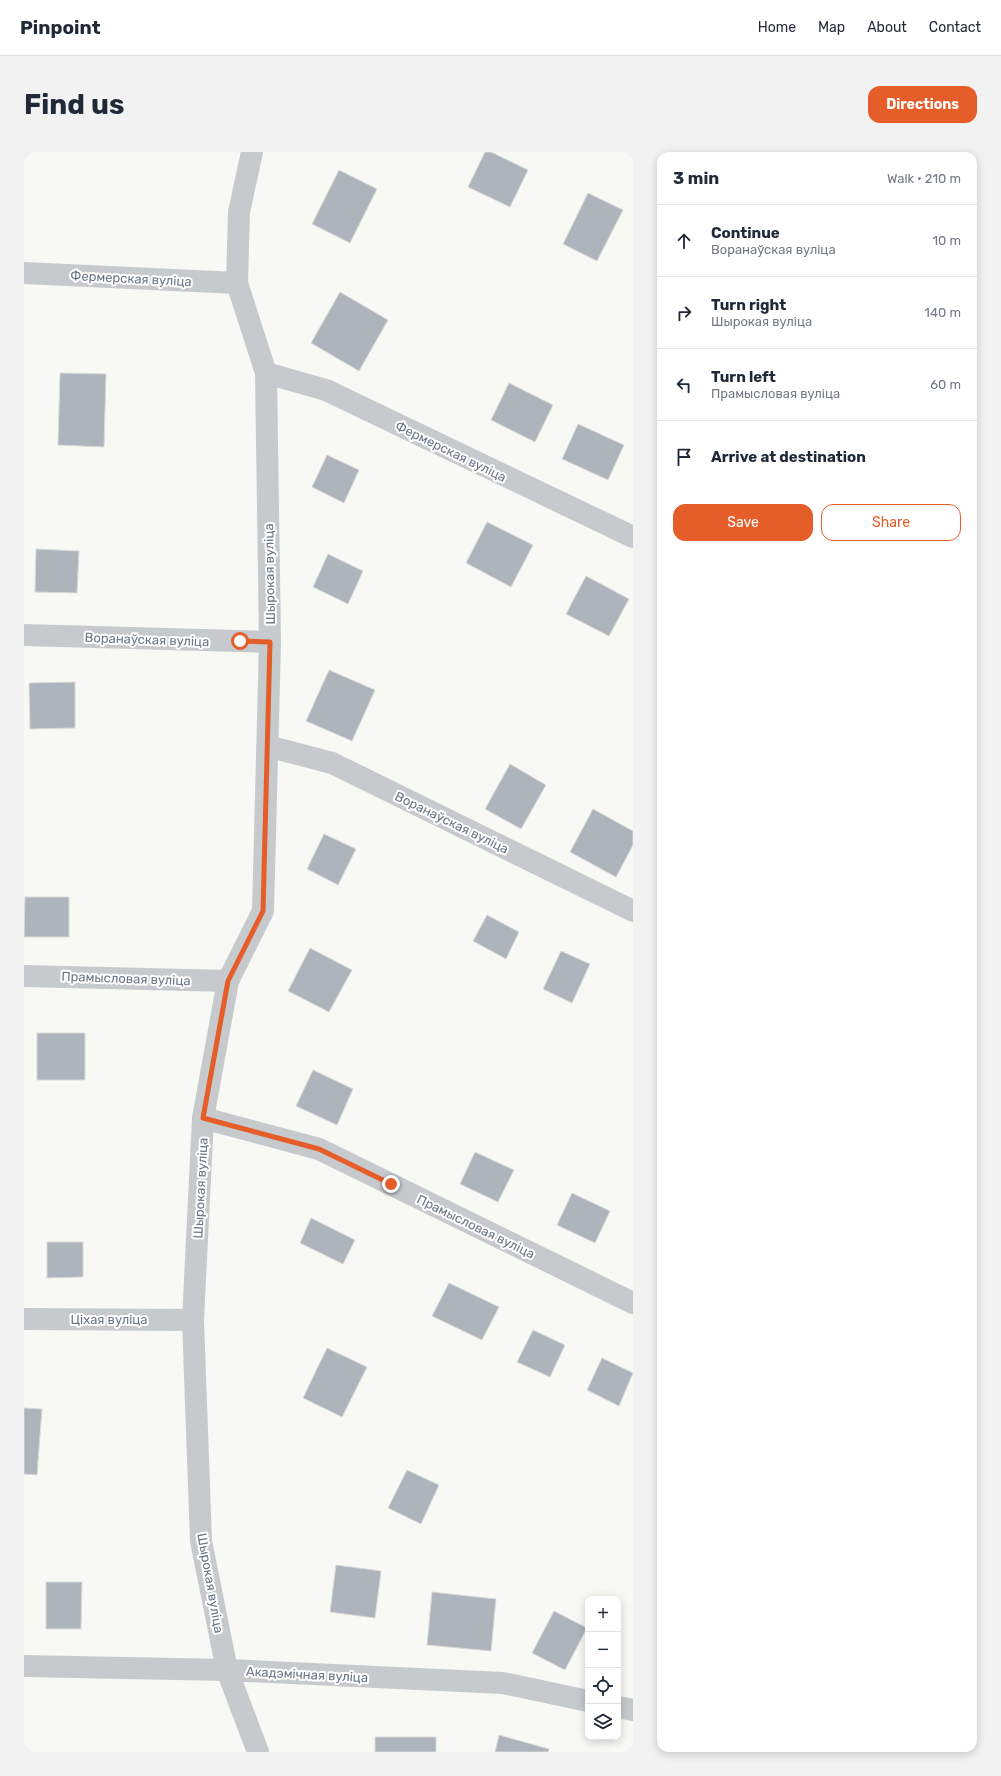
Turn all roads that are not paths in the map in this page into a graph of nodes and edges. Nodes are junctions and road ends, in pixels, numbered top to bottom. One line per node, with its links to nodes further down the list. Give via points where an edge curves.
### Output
1 (252, 152): 3 (street, Шырокая вуліца, via 239,212)
2 (24, 273): 3 (street, Фермерская вуліца)
3 (237, 283): 4 (street, Шырокая вуліца)
4 (266, 373): 5 (street, Фермерская вуліца, via 326,390); 7 (street, Шырокая вуліца)
5 (633, 537)
6 (24, 635): 7 (street, Воранаўская вуліца)
7 (270, 642): 8 (street, Шырокая вуліца)
8 (267, 746): 9 (street, Воранаўская вуліца, via 332,763); 11 (street, Шырокая вуліца, via 263,911)
9 (633, 911)
10 (24, 976): 11 (street, Прамысловая вуліца)
11 (228, 981): 12 (street, Шырокая вуліца)
12 (203, 1118): 13 (street, Прамысловая вуліца, via 319,1149); 15 (street, Шырокая вуліца)
13 (633, 1303)
14 (24, 1319): 15 (street, Ціхая вуліца)
15 (193, 1320): 17 (street, Шырокая вуліца, via 201,1541)
16 (24, 1666): 17 (street, Акадэмічная вуліца)
17 (227, 1670): 18 (street, Акадэмічная вуліца, via 503,1683); 21 (street, Шырокая вуліца)
18 (585, 1700)
19 (621, 1708): 20 (street)
20 (633, 1710)
21 (258, 1752)

